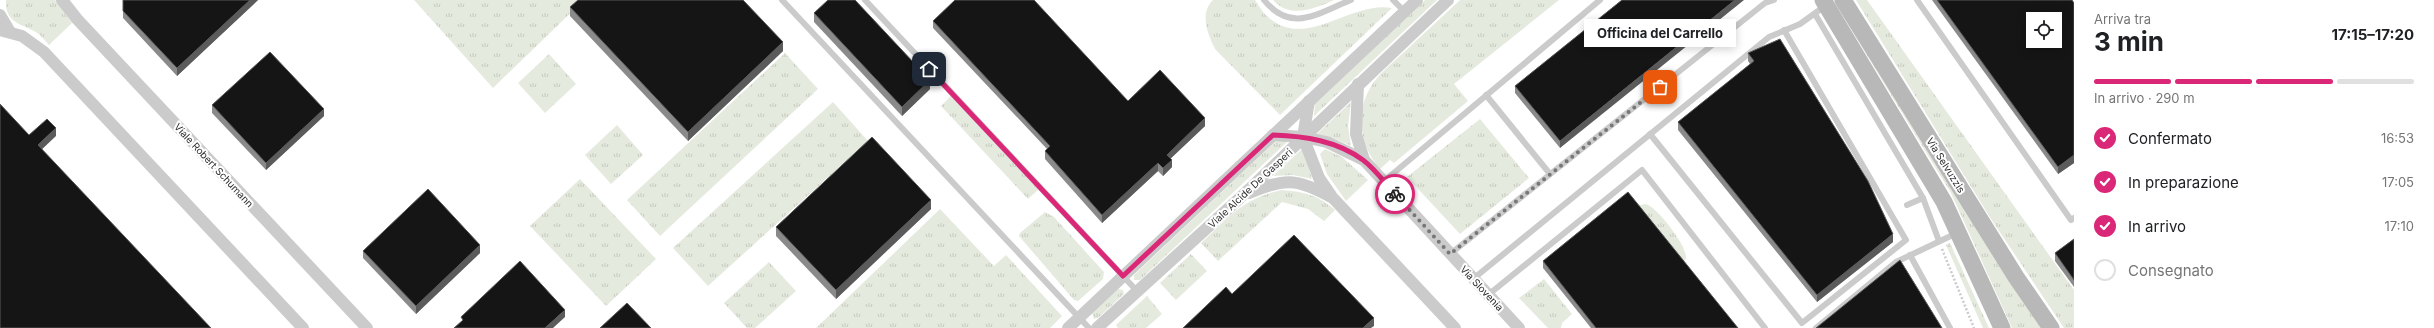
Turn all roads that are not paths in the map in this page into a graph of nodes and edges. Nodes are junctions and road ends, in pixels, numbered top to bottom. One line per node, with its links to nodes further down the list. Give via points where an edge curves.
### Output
1 (62, 0): 44 (street, Viale Robert Schumann)
2 (782, 0): 42 (lane)
3 (865, 0): 38 (lane)
4 (1264, 0): 5 (lane, via 1279,16 1294,20)
5 (1351, 0)
6 (1393, 0): 15 (lane)
7 (1417, 0): 15 (street)
8 (1448, 0): 19 (street, Viale Alcide De Gasperi)
9 (1600, 0): 20 (lane)
10 (1774, 0): 13 (lane)
11 (1843, 0): 54 (main road, Via Selvuzzis, via 2016,277)
12 (1918, 0): 33 (lane, via 2072,220)
13 (1764, 2): 26 (lane)
14 (1822, 6): 17 (lane); 30 (lane); 32 (main road, Via Selvuzzis)
15 (1405, 12): 21 (street)
16 (0, 15): 18 (street)
17 (1784, 30): 22 (lane, via 1769,37); 22 (lane, via 1906,240 1802,323)
18 (5, 31): 43 (street, via 34,42)
19 (1358, 84): 24 (street, Viale Alcide De Gasperi); 25 (street, Via Slovenia, via 1356,134)
20 (1486, 95): 26 (lane); 27 (lane)
21 (1309, 101): 23 (street); 24 (street)
22 (1650, 134): 39 (lane)
23 (1273, 135): 24 (street, Via Slovenia); 38 (street)
24 (1304, 137): 25 (street, Via Slovenia, via 1327,142); 28 (street, Viale Alcide De Gasperi); 29 (street, via 1319,178)
25 (1364, 160): 27 (street, Via Slovenia)
26 (1550, 174): 36 (lane)
27 (1383, 182): 36 (street, Via Slovenia)
28 (1241, 197): 29 (street, via 1273,182 1288,182 1303,183); 40 (street, Viale Alcide De Gasperi)
29 (1332, 198): 48 (street)
30 (1922, 198): 31 (lane); 32 (lane)
31 (1907, 205)
32 (1936, 206): 34 (main road, Via Selvuzzis); 35 (lane)
33 (2074, 218)
34 (1958, 233): 35 (lane); 53 (main road, Via Selvuzzis)
35 (1939, 241): 37 (lane)
36 (1450, 254): 39 (street, Via Slovenia)
37 (1910, 255): 51 (lane, via 1896,262); 52 (lane)
38 (1123, 276): 40 (lane); 42 (street)
39 (1473, 279): 41 (street, Via Slovenia)
40 (1138, 291): 47 (street, Viale Alcide De Gasperi)
41 (1488, 295): 49 (street, Via Slovenia); 50 (lane, via 1642,170)
42 (1078, 318): 45 (street); 46 (lane)
43 (303, 328)
44 (367, 328)
45 (1068, 328)
46 (1089, 328)
47 (1097, 328)
48 (1455, 328)
49 (1519, 328)
50 (1765, 328)
51 (1816, 328)
52 (1950, 328)
53 (2002, 328)
54 (2051, 328)

